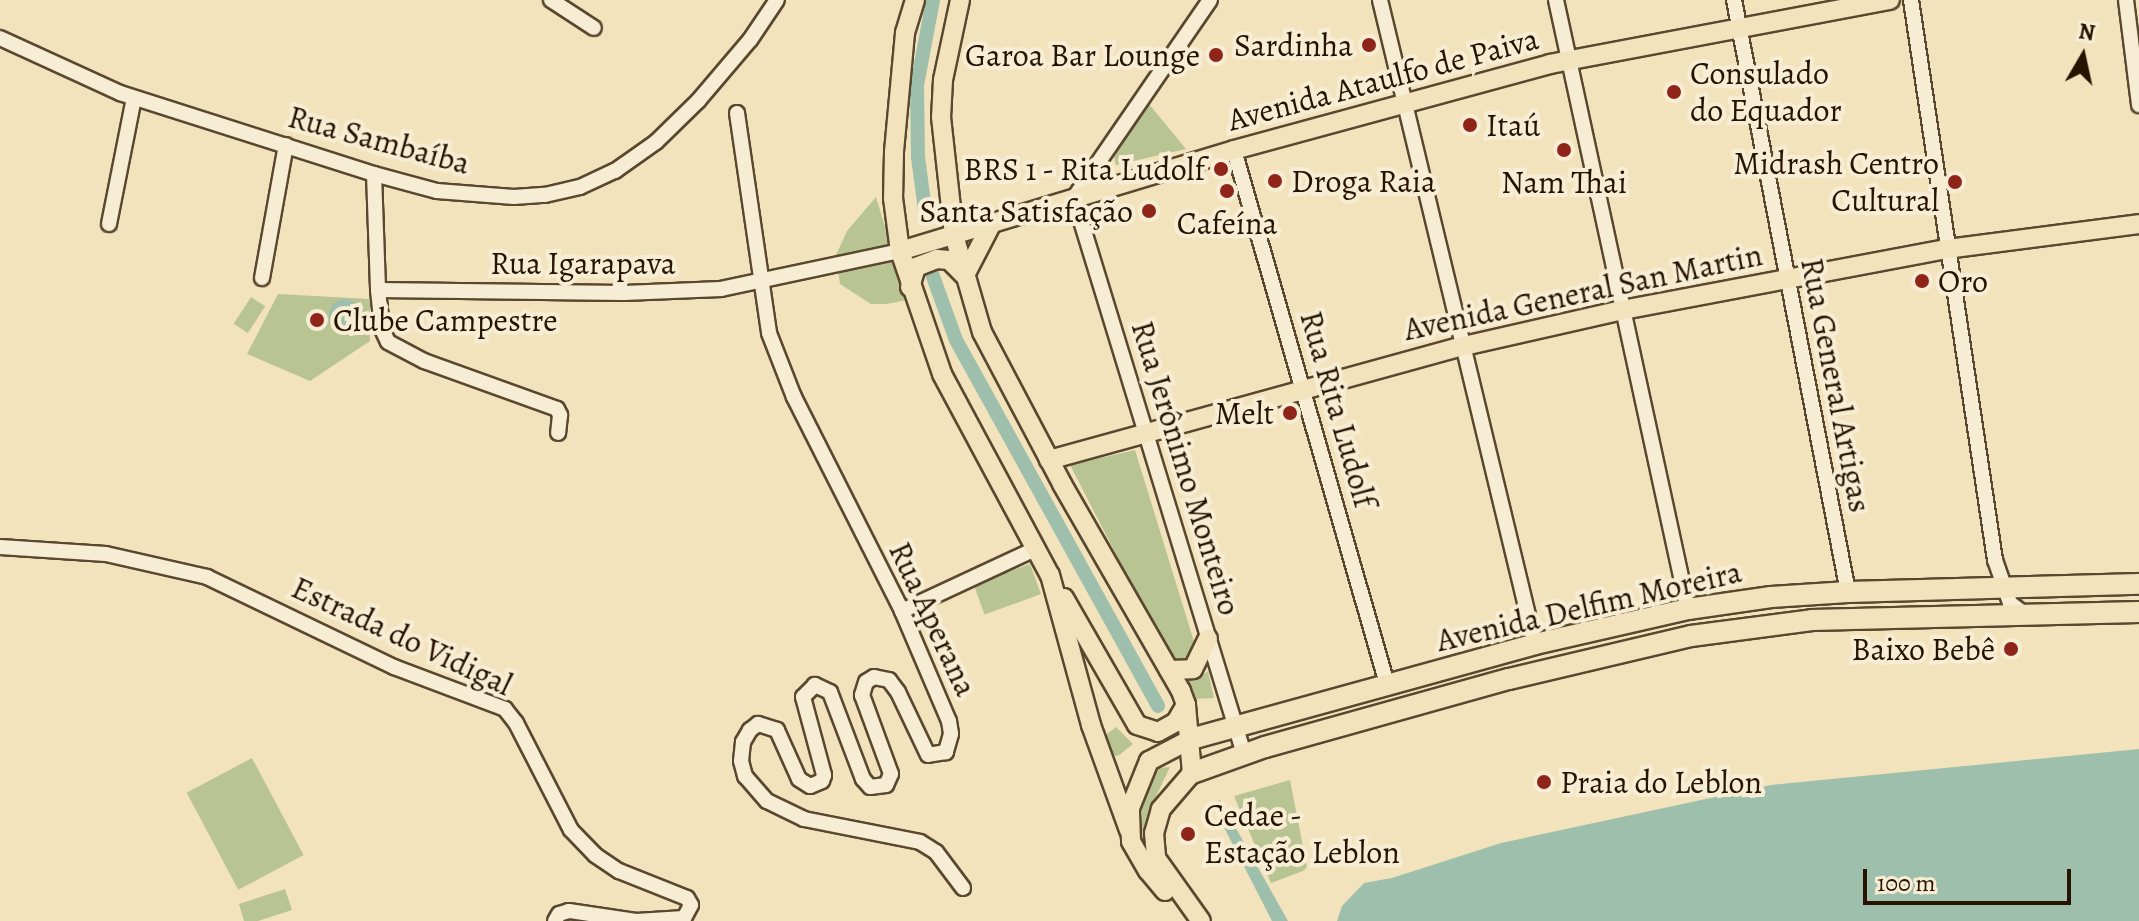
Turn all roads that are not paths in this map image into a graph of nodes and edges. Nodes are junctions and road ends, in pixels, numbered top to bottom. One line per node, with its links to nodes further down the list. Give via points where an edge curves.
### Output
1 (551, 0): 12 (street)
2 (777, 0): 22 (street, Rua Sambaíba, via 750,40 656,142 615,171 580,187 545,195 474,195)
3 (915, 0): 29 (main road, via 905,33 895,125 893,198)
4 (960, 0): 27 (main road, via 941,117)
5 (1210, 0): 23 (street)
6 (1380, 0): 17 (street)
7 (1556, 0): 15 (street)
8 (1734, 0): 13 (street, Rua General Artigas)
9 (1890, 0): 13 (main road, Avenida Ataulfo de Paiva)
10 (1911, 0): 28 (street)
11 (2126, 0): 18 (street)
12 (594, 28)
13 (1741, 28): 15 (main road, Avenida Ataulfo de Paiva); 32 (street, Rua General Artigas)
14 (0, 38): 16 (street, Rua Sambaíba)
15 (1571, 59): 17 (main road, Avenida Ataulfo de Paiva); 36 (street)
16 (134, 98): 20 (street, Rua Sambaíba); 25 (street)
17 (1404, 102): 21 (main road, Avenida Ataulfo de Paiva); 37 (street)
18 (2139, 105)
19 (737, 113): 33 (street, Rua Aperana)
20 (286, 145): 22 (street, Rua Sambaíba); 31 (street)
21 (1234, 150): 23 (main road, Avenida Ataulfo de Paiva); 38 (street, Rua Rita Ludolf)
22 (374, 174): 35 (street)
23 (1074, 198): 24 (main road, Avenida Ataulfo de Paiva); 40 (street, Rua Jerônimo Monteiro)
24 (992, 223): 27 (main road, Avenida Ataulfo de Paiva); 30 (main road)
25 (109, 224)
26 (2139, 224): 28 (main road, Avenida General San Martin)
27 (954, 235): 29 (main road, Avenida Ataulfo de Paiva); 30 (main road)
28 (1947, 249): 32 (main road, Avenida General San Martin); 46 (street)
29 (900, 251): 33 (street, Rua Igarapava); 34 (main road)
30 (965, 275): 34 (main road, via 949,260 937,259 916,267); 41 (main road, via 982,332)
31 (262, 278)
32 (1786, 278): 36 (main road, Avenida General San Martin); 47 (street, Rua General Artigas)
33 (760, 282): 35 (street, Rua Igarapava, via 624,293); 49 (street, Rua Aperana, via 769,333 794,397)
34 (910, 287): 43 (main road, via 942,374)
35 (378, 290): 39 (street, via 388,342 424,361 557,409)
36 (1623, 310): 37 (main road, Avenida General San Martin); 48 (street)
37 (1464, 346): 38 (main road, Avenida General San Martin); 53 (street)
38 (1304, 390): 40 (main road, Avenida General San Martin); 55 (street, Rua Rita Ludolf)
39 (558, 433)
40 (1147, 434): 41 (main road, Avenida General San Martin); 52 (street, Rua Jerônimo Monteiro)
41 (1049, 460): 54 (main road)
42 (0, 547): 63 (street, Estrada do Vidigal, via 106,554 207,577 394,667 505,709 571,830 619,871 687,898 691,905 684,918 636,921 569,911)
43 (1037, 548): 44 (main road); 49 (street)
44 (1050, 575): 56 (main road, via 1137,725 1158,732 1176,722); 61 (main road, via 1091,725)
45 (2139, 584): 46 (highway, Avenida Delfim Moreira)
46 (2003, 587): 47 (highway, Avenida Delfim Moreira); 51 (street, via 2010,603)
47 (1848, 592): 48 (highway, Avenida Delfim Moreira)
48 (1688, 609): 53 (highway, Avenida Delfim Moreira)
49 (902, 611): 62 (street, Rua Aperana, via 949,721 946,752 928,755 898,692 889,680 874,677 863,685 862,695 890,765 886,785 870,787 863,779 830,692 821,686 803,697 824,775 817,785 799,779 777,730 766,724 750,730 741,761 756,791 785,812 920,842 936,852)
50 (2139, 612): 51 (highway, Avenida Delfim Moreira)
51 (2026, 615): 59 (highway, Avenida Delfim Moreira, via 1812,620 1691,636 1509,679)
52 (1208, 638): 54 (main road, via 1193,669); 57 (street, Rua Jerônimo Monteiro)
53 (1535, 644): 55 (highway, Avenida Delfim Moreira)
54 (1169, 670): 56 (main road)
55 (1387, 684): 57 (highway, Avenida Delfim Moreira)
56 (1186, 705): 58 (main road)
57 (1234, 727): 58 (highway, Avenida Delfim Moreira); 59 (street, Rua Jerônimo Monteiro)
58 (1191, 739): 60 (main road); 61 (main road, Avenida Delfim Moreira, via 1149,761 1136,785)
59 (1244, 754): 60 (highway, Avenida Delfim Moreira)
60 (1192, 773): 65 (main road, via 1161,809 1154,833 1163,872)
61 (1129, 830): 64 (main road, via 1142,863)
62 (963, 888)
63 (555, 921)
64 (1189, 921)
65 (1201, 921)

